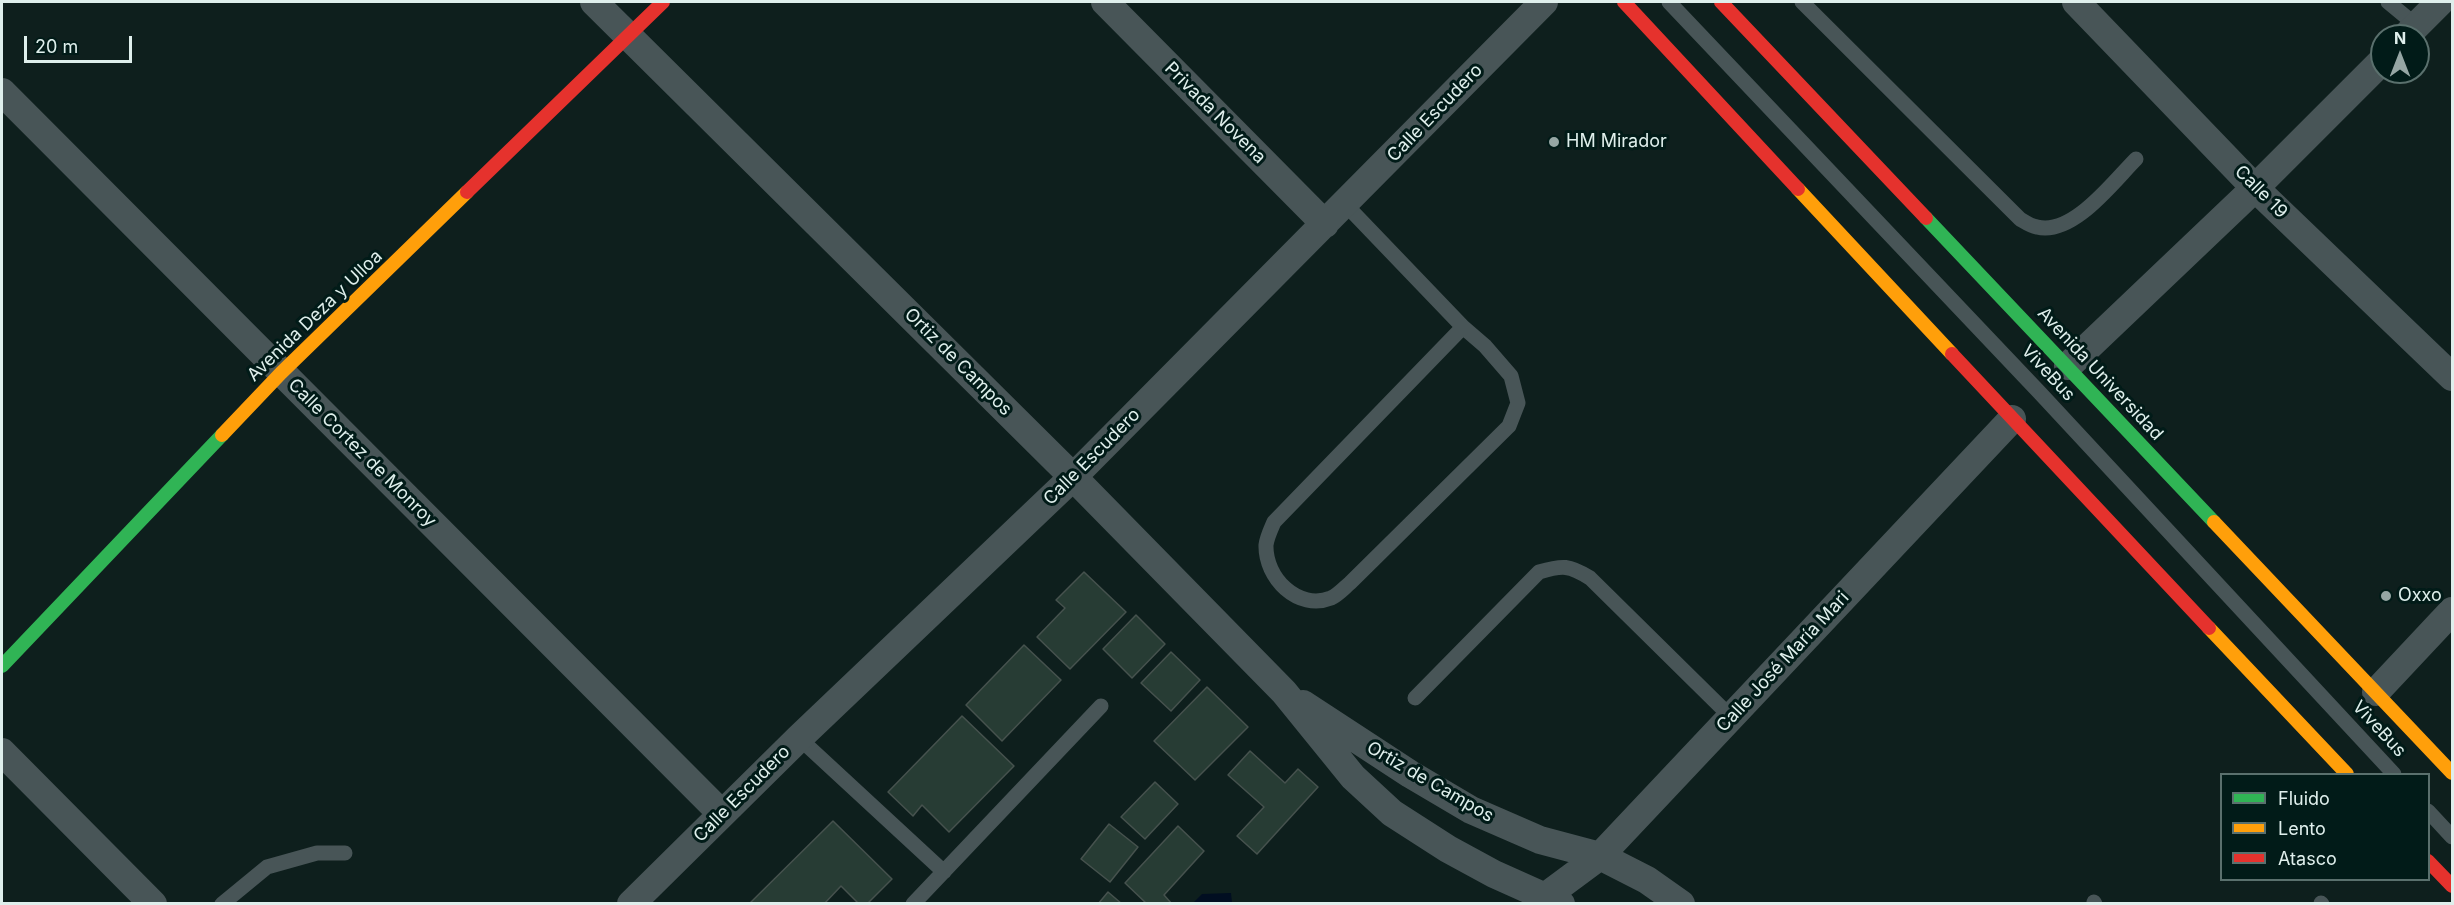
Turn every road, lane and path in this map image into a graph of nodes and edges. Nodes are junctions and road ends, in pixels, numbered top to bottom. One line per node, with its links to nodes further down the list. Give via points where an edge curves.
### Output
1 (594, 2): 14 (street, Ortiz de Campos)
2 (663, 2): 14 (main road, Avenida Deza y Ulloa)
3 (1105, 2): 20 (street, Privada Novena)
4 (1544, 2): 19 (street, Calle Escudero)
5 (1624, 2): 25 (main road)
6 (1669, 2): 37 (lane, ViveBus)
7 (1721, 2): 22 (main road, Avenida Universidad)
8 (1802, 2): 17 (lane, via 2020,219 2036,227 2055,227 2076,218)
9 (2076, 2): 18 (street, Calle 19)
10 (2388, 2): 12 (lane)
11 (2440, 2): 13 (street)
12 (2406, 24)
13 (2419, 24)
14 (629, 36): 23 (main road, Avenida Deza y Ulloa); 26 (street, Ortiz de Campos)
15 (2370, 73): 18 (street)
16 (2, 92): 23 (street, Calle Cortez de Monroy)
17 (2136, 159)
18 (2255, 188): 22 (street); 24 (street, Calle 19)
19 (1346, 204): 20 (street, Calle Escudero); 21 (lane)
20 (1325, 224): 26 (street, Calle Escudero)
21 (1463, 327): 21 (lane, via 1511,376 1518,403 1509,426 1332,597 1306,600 1281,587 1269,568 1266,544 1274,522)
22 (2068, 366): 30 (main road, Avenida Universidad)
23 (281, 373): 28 (main road, Avenida Deza y Ulloa); 40 (street, Calle Cortez de Monroy)
24 (2452, 377)
25 (2012, 419): 33 (street, Calle José María Mari); 36 (main road)
26 (1073, 477): 29 (street, Ortiz de Campos); 34 (street, Calle Escudero)
27 (2452, 611): 30 (street)
28 (2, 666)
29 (1284, 692): 43 (street, Ortiz de Campos, via 1471,810 1540,840); 47 (street, Ortiz de Campos, via 1353,777 1392,813 1457,854)
30 (2376, 692): 38 (main road, Avenida Universidad)
31 (1415, 698): 33 (lane, via 1539,572 1559,566 1573,568 1590,578)
32 (1101, 706): 45 (lane)
33 (1731, 717): 43 (street, Calle José María Mari)
34 (799, 738): 40 (street, Calle Escudero); 45 (lane)
35 (2, 752): 48 (street)
36 (2346, 773)
37 (2393, 773)
38 (2452, 773)
39 (2430, 813): 41 (lane)
40 (722, 814): 50 (street, Calle Escudero)
41 (2452, 837)
42 (345, 853): 49 (lane, via 317,853 267,867)
43 (1600, 856): 47 (street, Calle José María Mari); 52 (street, Ortiz de Campos)
44 (2430, 863): 46 (main road)
45 (944, 872): 51 (lane)
46 (2452, 886)
47 (1547, 901)
48 (153, 903)
49 (222, 903)
50 (631, 903)
51 (913, 903)
52 (1681, 903)

